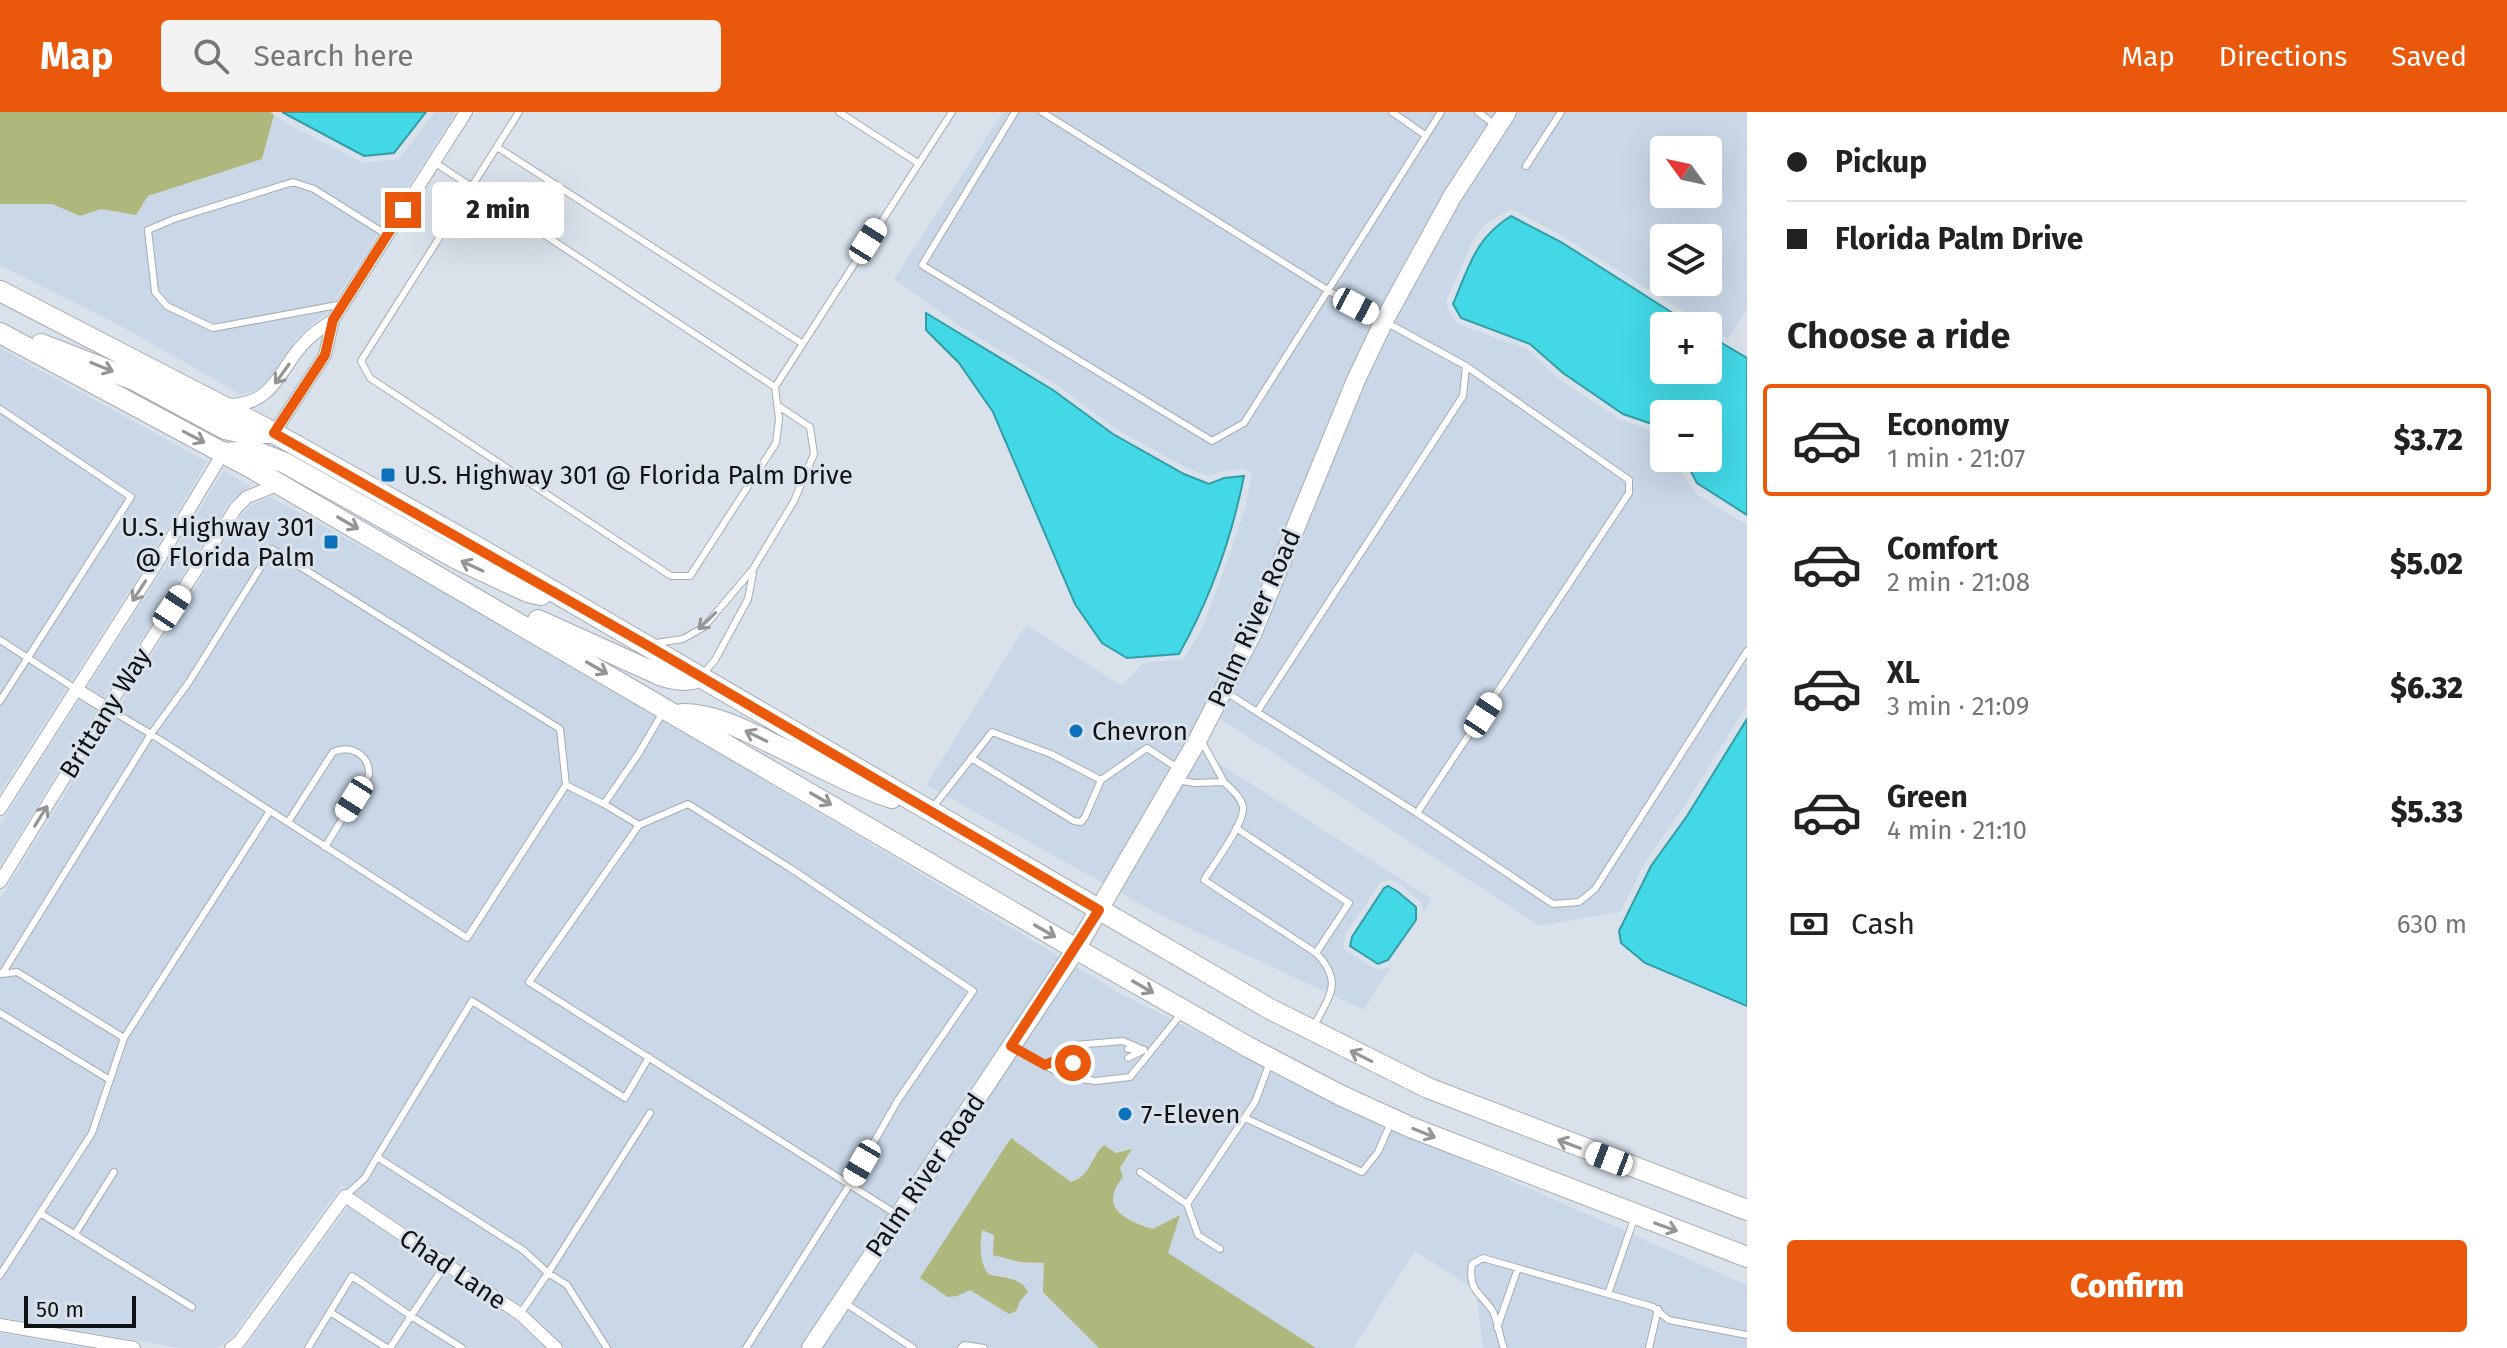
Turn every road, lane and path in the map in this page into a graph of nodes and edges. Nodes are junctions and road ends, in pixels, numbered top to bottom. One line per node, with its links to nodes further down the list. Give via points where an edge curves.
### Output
1 (466, 112): 14 (street)
2 (519, 112): 13 (lane)
3 (839, 112): 15 (lane)
4 (952, 112): 15 (lane)
5 (1015, 112): 20 (lane, via 922,265 1212,441 1244,423)
6 (1042, 112): 20 (lane)
7 (1392, 112): 12 (lane)
8 (1441, 112): 12 (lane)
9 (1478, 112): 11 (lane)
10 (1561, 112): 16 (lane)
11 (1503, 119): 23 (street, Palm River Road, via 1452,197)
12 (1425, 135): 20 (lane)
13 (497, 147): 17 (lane); 25 (lane)
14 (434, 162): 17 (lane); 18 (street)
15 (918, 163): 25 (lane)
16 (1526, 166)
17 (472, 186): 27 (lane); 29 (lane, via 361,361 370,378 671,576 690,576 776,443)
18 (387, 235): 21 (street); 21 (lane, via 314,189 293,182 148,230 155,292 167,306 213,328)
19 (0, 291): 28 (main road)
20 (1329, 291): 23 (lane)
21 (343, 304): 22 (street)
22 (333, 320): 28 (street, one-way to 28, via 306,340 260,398); 31 (street, via 325,355)
23 (1384, 321): 26 (lane); 43 (street, Palm River Road)
24 (1, 334): 31 (main road, one-way to 31, via 49,345 134,380 225,429); 32 (main road, one-way to 32)
25 (803, 344): 27 (lane)
26 (1466, 366): 47 (lane, via 1463,396); 59 (lane, via 1629,480 1629,493)
27 (775, 387): 29 (lane)
28 (220, 405): 31 (main road)
29 (777, 405): 34 (lane, via 810,427 814,454 794,501)
30 (0, 409): 40 (lane, via 131,497)
31 (274, 433): 36 (main road)
32 (223, 453): 33 (main road); 36 (main road, one-way to 32, via 528,592 457,559 285,463 255,451); 42 (street, Brittany Way, one-way to 42)
33 (280, 484): 35 (main road, one-way to 35); 45 (street, Brittany Way, via 247,497 236,508)
34 (753, 569): 38 (lane, one-way to 38, via 704,627 683,639); 41 (lane, via 748,599)
35 (438, 575): 41 (main road, via 662,676 678,681); 46 (main road, one-way to 46)
36 (571, 602): 38 (main road)
37 (0, 640): 40 (lane)
38 (645, 644): 41 (main road)
39 (1747, 651): 59 (lane, via 1595,889 1579,902 1553,904)
40 (28, 658): 42 (lane); 44 (lane)
41 (700, 677): 57 (main road)
42 (76, 689): 45 (street); 56 (street, Brittany Way)
43 (1224, 691): 47 (lane); 49 (street, Palm River Road)
44 (0, 701)
45 (107, 708): 48 (lane); 64 (street, Brittany Way, one-way to 45)
46 (670, 711): 55 (lane); 57 (main road, one-way to 46, via 865,789 741,728); 66 (main road, one-way to 66)
47 (1257, 712): 59 (lane)
48 (151, 734): 54 (lane, via 272,549 560,729); 58 (lane); 68 (lane)
49 (1199, 737): 51 (street, Palm River Road); 53 (lane)
50 (971, 758): 52 (lane, via 992,732); 52 (lane, via 1074,821 1085,817); 57 (lane)
51 (1178, 775): 52 (lane, via 1147,748); 53 (lane, via 1194,783); 65 (street, Palm River Road)
52 (1101, 780)
53 (1224, 782): 62 (lane, via 1243,808)
54 (566, 785): 55 (lane); 63 (lane, via 467,938)
55 (604, 804): 61 (lane)
56 (0, 809)
57 (930, 810): 65 (main road)
58 (270, 811): 60 (lane); 72 (lane)
59 (1417, 813)
60 (288, 822): 63 (lane); 63 (lane, via 333,752 354,751 365,759 369,775)
61 (639, 825): 78 (lane, via 529,982); 91 (lane, via 688,804 973,991 898,1100)
62 (1236, 828): 67 (lane, via 1204,880); 67 (lane, via 1349,903)
63 (325, 847)
64 (0, 882)
65 (1099, 910): 66 (street, Palm River Road); 71 (main road)
66 (1076, 949): 69 (main road, one-way to 69); 73 (street, Palm River Road)
67 (1316, 953): 71 (lane, via 1334,984)
68 (1, 975): 72 (lane, via 17,972)
69 (1183, 1010): 76 (lane); 80 (main road)
70 (0, 1013): 84 (lane)
71 (1311, 1031): 94 (main road, one-way to 71, via 1483,1111)
72 (124, 1038): 84 (lane)
73 (1011, 1046): 83 (lane); 96 (street, Palm River Road)
74 (1128, 1049): 75 (lane)
75 (1144, 1050): 76 (lane); 79 (lane); 81 (lane, via 1123,1041 1074,1045)
76 (1152, 1052): 83 (lane, via 1130,1077 1066,1077)
77 (1072, 1054): 81 (lane)
78 (649, 1057): 88 (lane, via 625,1098 472,1001); 91 (lane)
79 (1128, 1058)
80 (1271, 1059): 86 (lane); 87 (main road)
81 (1054, 1061): 82 (lane); 83 (lane)
82 (1073, 1063)
83 (1045, 1065)
84 (110, 1080): 95 (lane, via 92,1133)
85 (650, 1113): 103 (lane)
86 (1245, 1118): 87 (lane, via 1362,1172 1378,1152); 93 (lane)
87 (1392, 1119): 97 (main road, one-way to 97)
88 (377, 1157): 92 (lane, via 365,1178); 103 (lane, via 523,1250)
89 (114, 1172): 98 (lane)
90 (1140, 1172): 93 (lane)
91 (850, 1184): 96 (lane); 122 (lane)
92 (345, 1196): 101 (street, Chad Lane); 116 (street)
93 (1187, 1204): 99 (lane, via 1198,1235)
94 (1747, 1210)
95 (40, 1213): 98 (lane); 104 (lane)
96 (899, 1215): 106 (street, Palm River Road)
97 (1635, 1215): 100 (main road, one-way to 100); 105 (lane)
98 (75, 1234): 107 (lane)
99 (1220, 1249)
100 (1747, 1257)
101 (446, 1264): 110 (street, Chad Lane); 111 (lane)
102 (1518, 1268): 105 (lane); 113 (lane); 113 (lane, via 1483,1258 1472,1264 1475,1292 1493,1311)
103 (548, 1273): 110 (lane); 121 (lane, via 567,1285)
104 (0, 1275)
105 (1608, 1294): 108 (lane)
106 (842, 1301): 123 (street, Palm River Road); 124 (lane)
107 (192, 1307)
108 (1658, 1309): 114 (lane, via 1669,1320); 128 (lane)
109 (330, 1312): 111 (lane, via 352,1276); 117 (lane); 118 (lane)
110 (520, 1314): 120 (street, Chad Lane)
111 (411, 1316): 118 (lane); 119 (lane)
112 (0, 1325): 115 (street)
113 (1497, 1328): 127 (lane)
114 (1747, 1335)
115 (134, 1348)
116 (231, 1348)
117 (308, 1348)
118 (389, 1348)
119 (462, 1348)
120 (556, 1348)
121 (607, 1348)
122 (746, 1348)
123 (811, 1348)
124 (913, 1348)
125 (961, 1348): 126 (lane)
126 (984, 1348)
127 (1504, 1348)
128 (1649, 1348)

